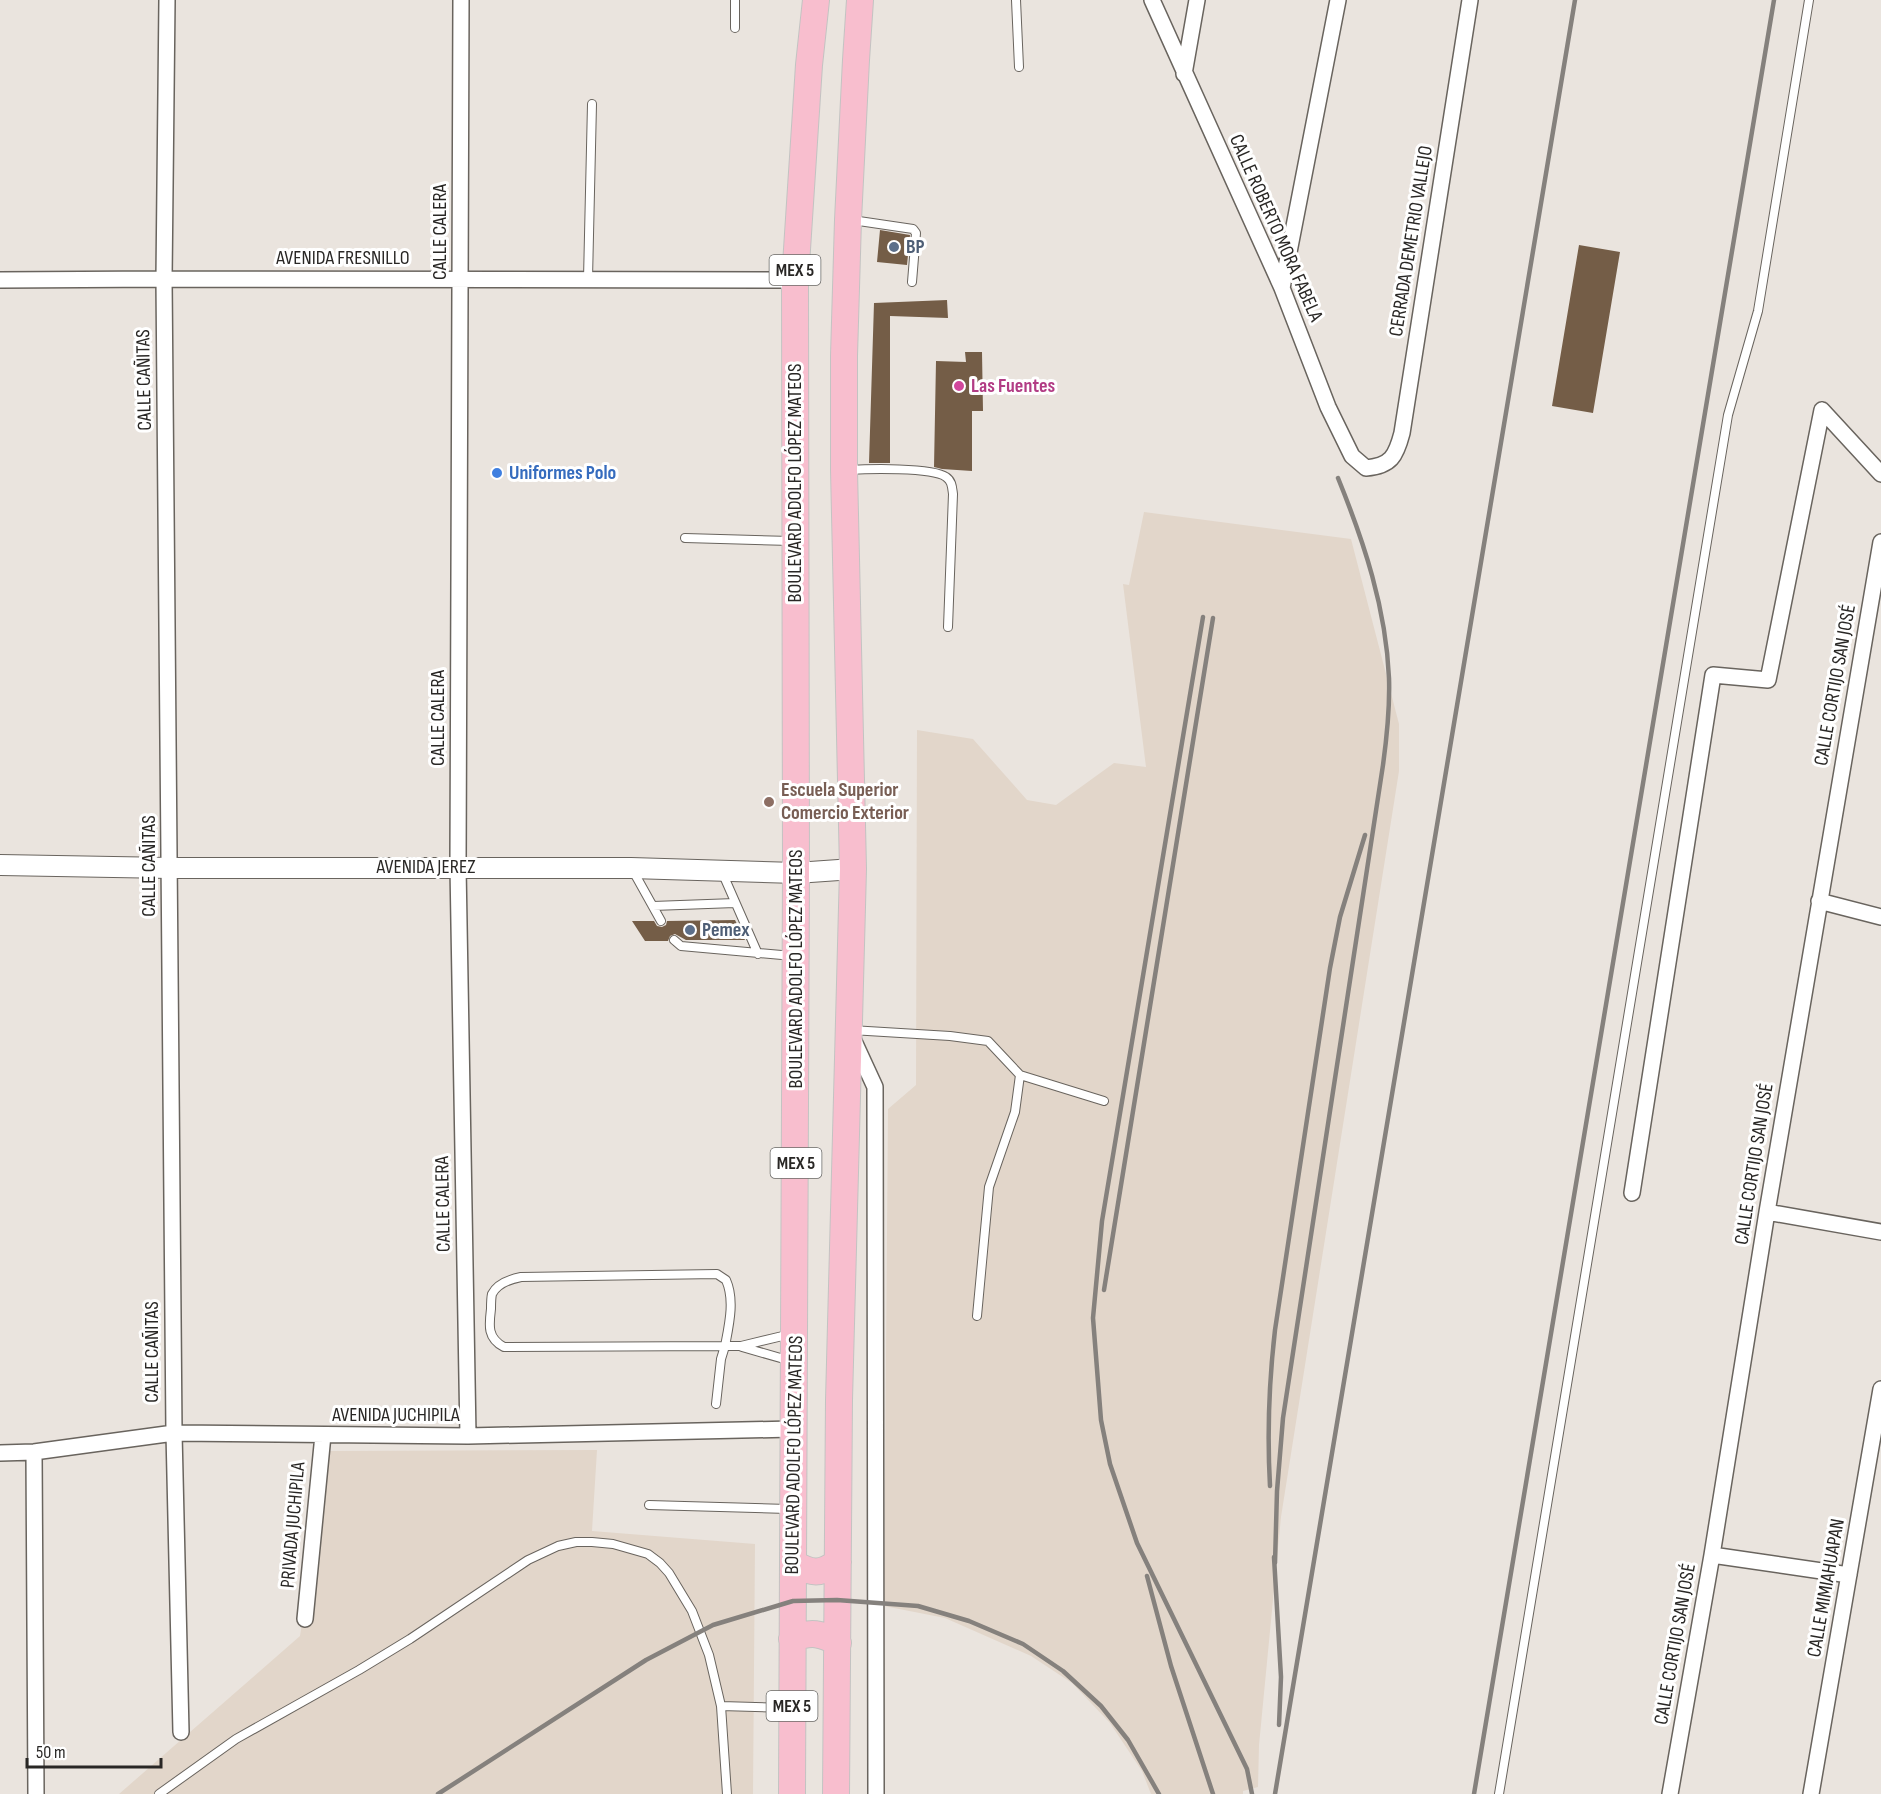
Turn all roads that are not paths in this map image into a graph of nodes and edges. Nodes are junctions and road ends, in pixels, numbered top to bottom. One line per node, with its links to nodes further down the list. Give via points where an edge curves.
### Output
1 (167, 0): 17 (street, CALLE CAÑITAS)
2 (461, 0): 18 (street, CALLE CALERA)
3 (735, 0): 12 (lane)
4 (816, 0): 21 (main road, BOULEVARD ADOLFO LÓPEZ MATEOS / MEX 5)
5 (860, 0): 16 (main road, MEX 5)
6 (1016, 0): 13 (lane)
7 (1152, 0): 14 (street, CALLE ROBERTO MORA FABELA)
8 (1197, 0): 14 (street)
9 (1338, 0): 23 (street)
10 (1470, 0): 24 (street, CERRADA DEMETRIO VALLEJO, via 1402,433 1391,459 1380,467)
11 (1809, 0): 83 (lane, via 1758,311 1728,416)
12 (735, 28)
13 (1019, 67)
14 (1184, 74): 23 (street, CALLE ROBERTO MORA FABELA)
15 (592, 104): 19 (lane)
16 (848, 220): 22 (lane, via 913,229 916,233); 25 (main road, MEX 5)
17 (164, 279): 18 (street, AVENIDA FRESNILLO); 20 (street, AVENIDA FRESNILLO); 33 (street, CALLE CAÑITAS)
18 (461, 279): 19 (street, AVENIDA FRESNILLO); 32 (street, CALLE CALERA)
19 (588, 279): 21 (street, AVENIDA FRESNILLO)
20 (0, 280)
21 (795, 280): 28 (main road, BOULEVARD ADOLFO LÓPEZ MATEOS / MEX 5)
22 (912, 282)
23 (1282, 288): 24 (street, CALLE ROBERTO MORA FABELA, via 1328,407 1352,456)
24 (1366, 468)
25 (844, 470): 30 (lane, via 934,472 952,484); 35 (main road, MEX 5)
26 (1881, 474): 49 (street, via 1822,410 1768,680 1713,675)
27 (685, 538): 28 (lane)
28 (795, 541): 37 (main road, BOULEVARD ADOLFO LÓPEZ MATEOS / MEX 5)
29 (1881, 542): 38 (street, CALLE CORTIJO SAN JOSÉ)
30 (948, 627)
31 (0, 865): 33 (street, AVENIDA JEREZ)
32 (458, 867): 33 (street, AVENIDA JEREZ); 34 (street, AVENIDA JEREZ); 62 (street, CALLE CALERA)
33 (170, 868): 60 (street, CALLE CAÑITAS)
34 (631, 868): 36 (street, AVENIDA JEREZ); 40 (lane)
35 (853, 869): 37 (street, AVENIDA JEREZ); 46 (main road, MEX 5)
36 (722, 870): 37 (street, AVENIDA JEREZ); 39 (lane)
37 (796, 873): 45 (main road, BOULEVARD ADOLFO LÓPEZ MATEOS / MEX 5)
38 (1819, 901): 41 (street); 50 (street, CALLE CORTIJO SAN JOSÉ)
39 (735, 903): 40 (lane); 44 (lane)
40 (652, 906): 42 (lane)
41 (1881, 917)
42 (661, 921)
43 (674, 940): 44 (lane, via 681,946)
44 (758, 954): 45 (lane)
45 (796, 957): 53 (main road, BOULEVARD ADOLFO LÓPEZ MATEOS / MEX 5)
46 (849, 1030): 47 (lane, via 988,1041); 68 (main road, MEX 5, via 838,1400); 82 (street, via 875,1086)
47 (1020, 1075): 48 (lane); 52 (lane, via 1015,1112 989,1187)
48 (1104, 1101)
49 (1632, 1192)
50 (1767, 1212): 51 (street); 67 (street, CALLE CORTIJO SAN JOSÉ)
51 (1881, 1232)
52 (978, 1316)
53 (795, 1333): 54 (lane); 56 (main road, BOULEVARD ADOLFO LÓPEZ MATEOS / MEX 5)
54 (741, 1346): 55 (lane); 56 (lane)
55 (725, 1347): 55 (lane, via 730,1297 726,1280 717,1274 521,1277 505,1282 492,1294 490,1332 492,1339 504,1347); 58 (lane)
56 (795, 1362): 59 (main road, BOULEVARD ADOLFO LÓPEZ MATEOS / MEX 5)
57 (1881, 1389): 70 (street, CALLE MIMIAHUAPAN)
58 (716, 1404)
59 (792, 1429): 62 (street, AVENIDA JUCHIPILA); 66 (main road, BOULEVARD ADOLFO LÓPEZ MATEOS / MEX 5)
60 (174, 1433): 61 (street, AVENIDA JUCHIPILA); 63 (street, AVENIDA JUCHIPILA); 76 (street, CALLE CAÑITAS)
61 (323, 1435): 62 (street, AVENIDA JUCHIPILA); 71 (street, PRIVADA JUCHIPILA)
62 (468, 1436)
63 (34, 1452): 64 (street, AVENIDA JUCHIPILA); 77 (street)
64 (0, 1453)
65 (649, 1505): 66 (lane)
66 (793, 1509): 69 (main road, BOULEVARD ADOLFO LÓPEZ MATEOS / MEX 5)
67 (1712, 1555): 70 (street); 84 (street, CALLE CORTIJO SAN JOSÉ)
68 (838, 1562): 69 (main road, via 816,1573); 73 (main road, MEX 5)
69 (793, 1563): 72 (main road, BOULEVARD ADOLFO LÓPEZ MATEOS / MEX 5)
70 (1849, 1575): 85 (street, CALLE MIMIAHUAPAN)
71 (305, 1619)
72 (792, 1639): 73 (main road, via 815,1633); 75 (main road, BOULEVARD ADOLFO LÓPEZ MATEOS / MEX 5)
73 (838, 1642): 81 (main road, MEX 5)
74 (722, 1706): 75 (lane); 78 (lane, via 700,1631 669,1573 648,1554 635,1549 576,1542 528,1560 410,1639 236,1739); 79 (lane)
75 (792, 1708): 80 (main road, BOULEVARD ADOLFO LÓPEZ MATEOS / MEX 5)
76 (181, 1732)
77 (36, 1794)
78 (159, 1794)
79 (727, 1794)
80 (792, 1794)
81 (836, 1794)
82 (876, 1794)
83 (1499, 1794)
84 (1670, 1794)
85 (1811, 1794)

